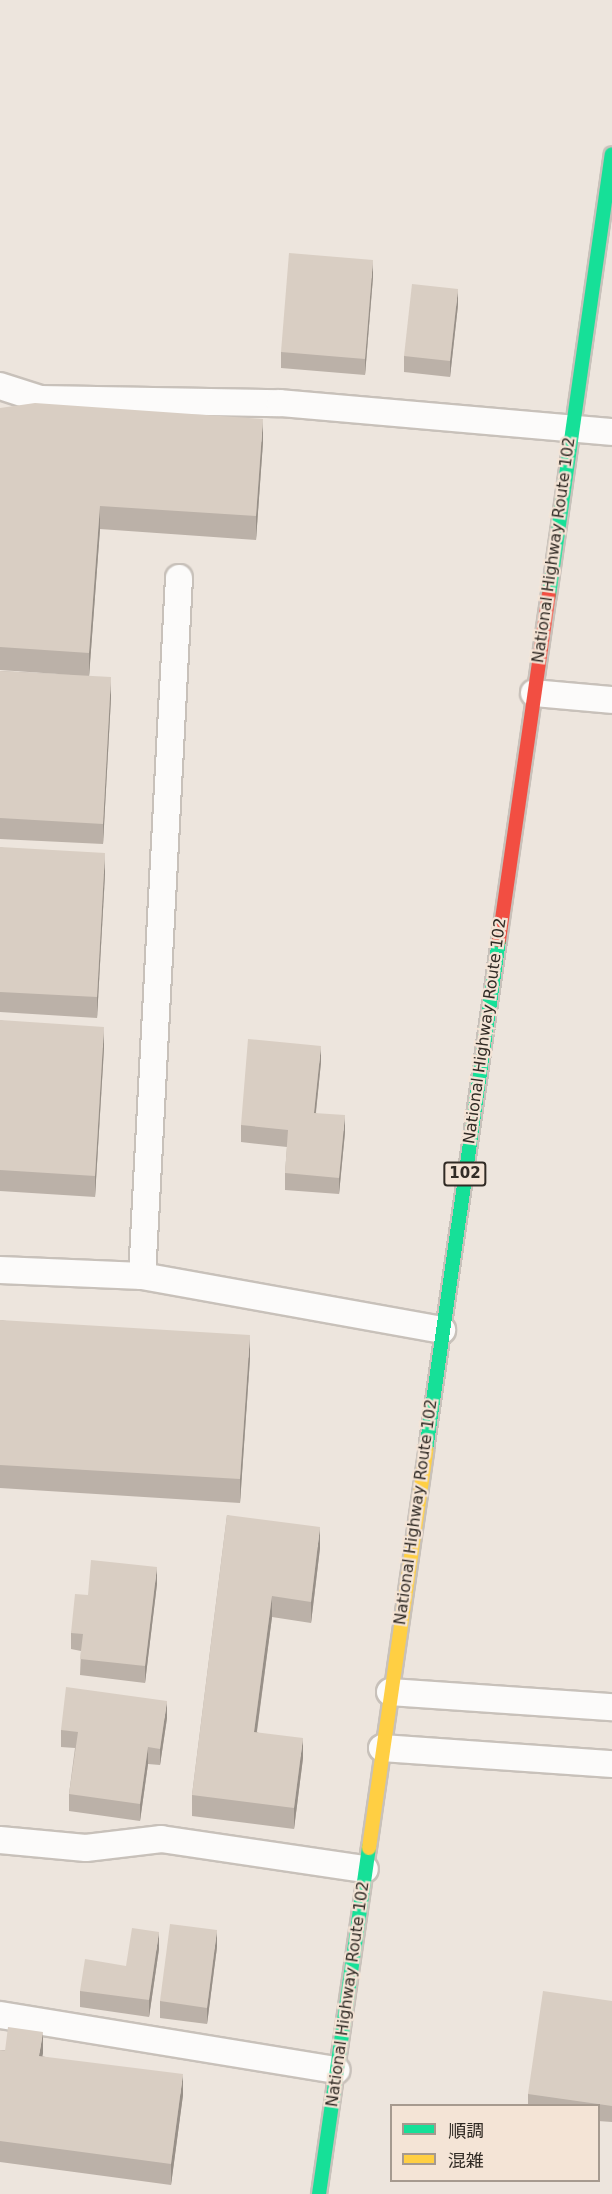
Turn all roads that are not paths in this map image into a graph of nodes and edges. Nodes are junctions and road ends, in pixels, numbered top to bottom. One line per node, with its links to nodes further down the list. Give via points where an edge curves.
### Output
1 (612, 154): 3 (highway, National Highway Route 102 / 102)
2 (0, 386): 3 (lane, via 40,399 280,403)
3 (572, 429): 4 (lane); 6 (highway, National Highway Route 102 / 102)
4 (612, 432)
5 (179, 578): 9 (lane)
6 (534, 693): 7 (lane); 10 (highway, National Highway Route 102 / 102)
7 (612, 700)
8 (0, 1270): 9 (lane)
9 (142, 1276): 10 (lane)
10 (442, 1330): 11 (highway, National Highway Route 102 / 102)
11 (390, 1692): 12 (lane); 13 (highway, National Highway Route 102 / 102)
12 (612, 1707)
13 (382, 1748): 14 (lane); 16 (highway, National Highway Route 102 / 102)
14 (612, 1764)
15 (0, 1840): 16 (lane, via 86,1848 161,1839)
16 (365, 1869): 18 (highway, National Highway Route 102 / 102)
17 (0, 2015): 18 (lane)
18 (337, 2070): 19 (highway, National Highway Route 102 / 102)
19 (319, 2194)

